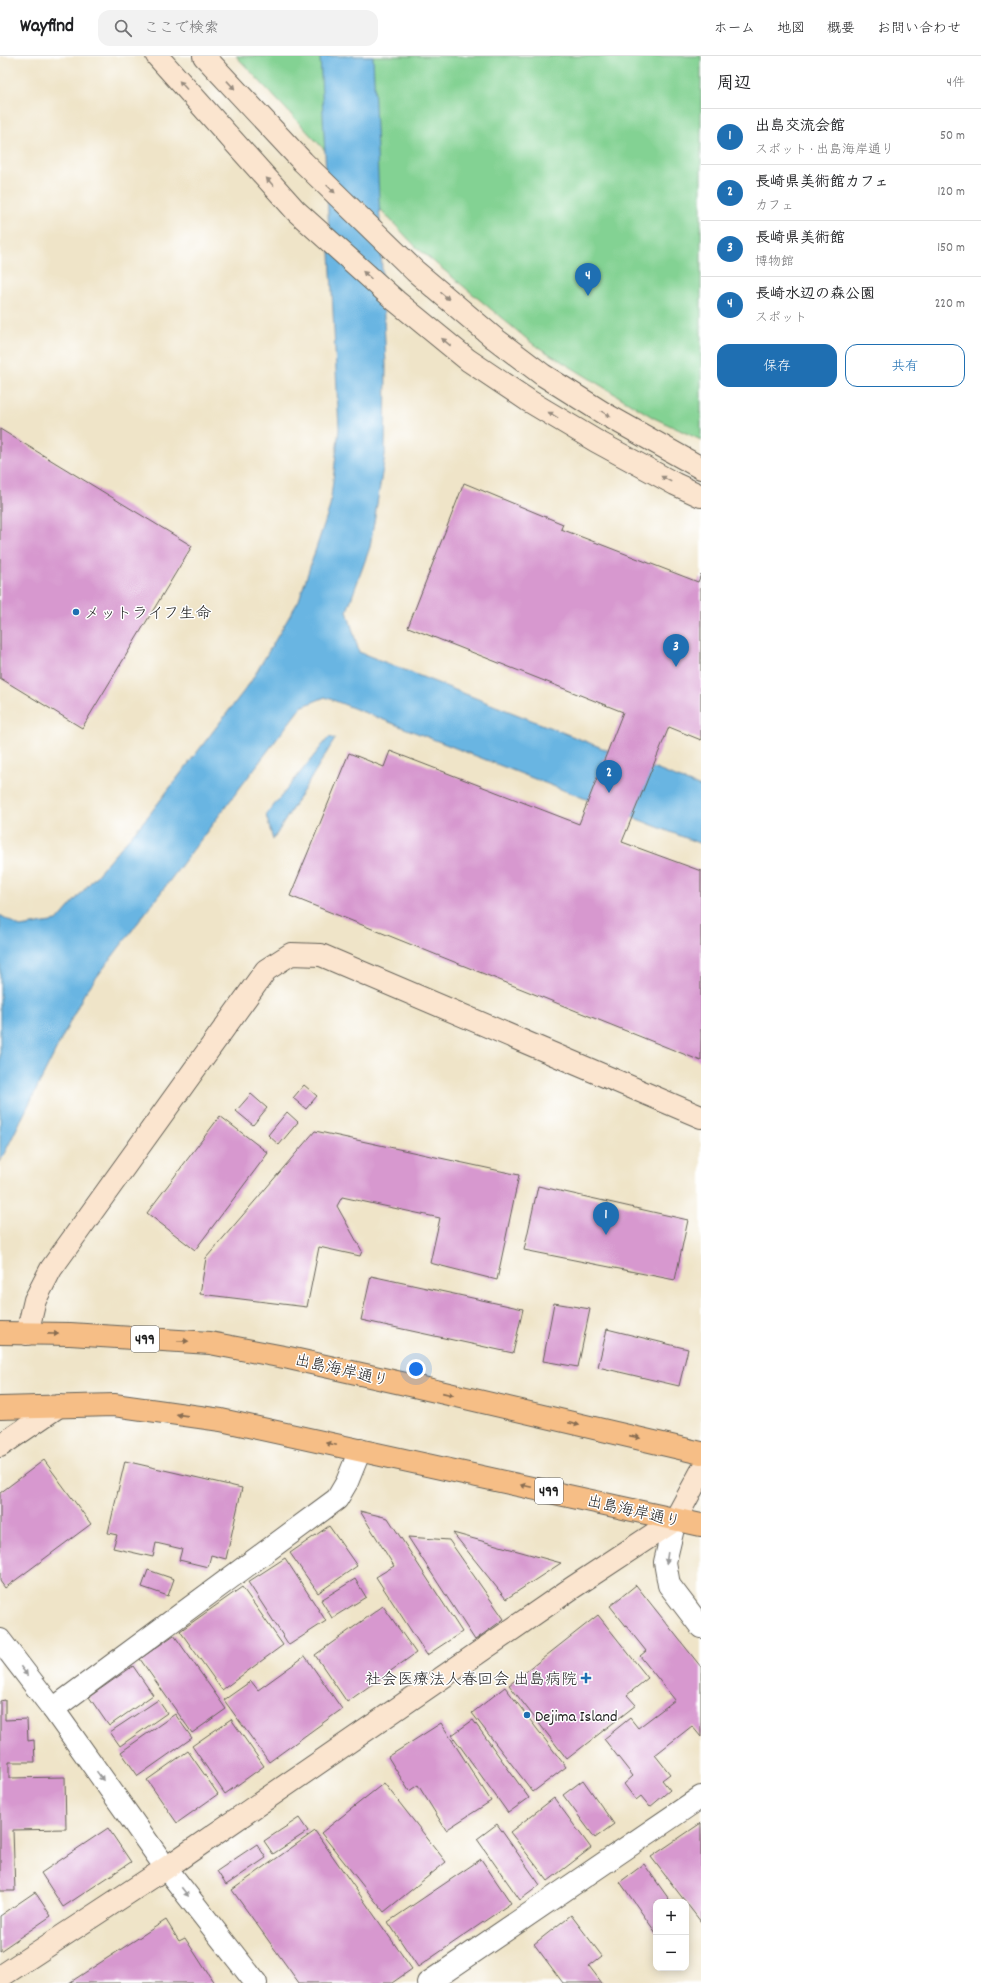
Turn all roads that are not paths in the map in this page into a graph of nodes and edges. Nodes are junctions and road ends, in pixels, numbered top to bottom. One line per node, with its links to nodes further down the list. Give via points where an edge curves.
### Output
1 (157, 56): 4 (street, one-way to 1, via 675,484 529,401 468,360 396,301 296,211)
2 (204, 56): 3 (street, one-way to 3, via 303,162 415,271 513,353 605,414)
3 (701, 468)
4 (701, 496)
5 (701, 1117): 7 (street, via 321,955 291,954 266,970 51,1269 35,1300)
6 (0, 1333): 7 (highway, 出島海岸通り / 499)
7 (27, 1334): 12 (highway, 出島海岸通り / 499, one-way to 12, via 70,1334 210,1343 387,1380)
8 (59, 1406): 9 (highway, 出島海岸通り / 499); 10 (street); 11 (highway, 出島海岸通り / 499, one-way to 8, via 221,1420 114,1405)
9 (0, 1408)
10 (0, 1446)
11 (360, 1450): 14 (highway, 出島海岸通り / 499, one-way to 11); 18 (street, via 337,1499)
12 (701, 1453)
13 (701, 1472): 14 (street)
14 (675, 1520): 15 (highway, 出島海岸通り / 499); 16 (street, one-way to 16, via 666,1562 669,1585); 20 (street)
15 (701, 1525)
16 (701, 1627)
17 (0, 1640): 18 (street, one-way to 18)
18 (53, 1709): 20 (street, one-way to 20)
19 (701, 1797): 23 (street)
20 (166, 1868): 21 (street); 22 (street, one-way to 22)
21 (0, 1977)
22 (256, 1983)
23 (428, 1983)

